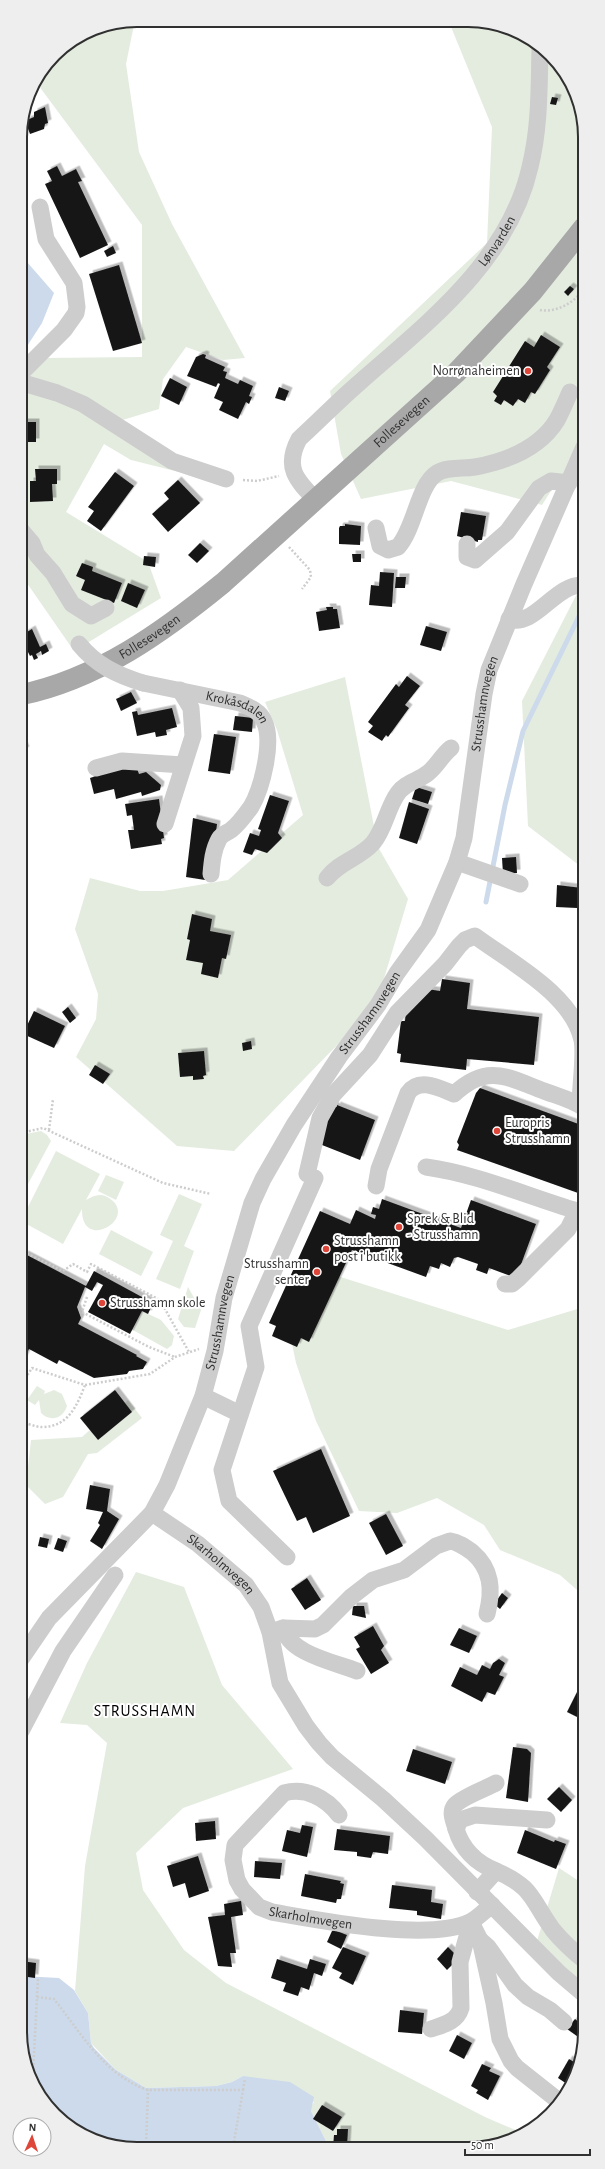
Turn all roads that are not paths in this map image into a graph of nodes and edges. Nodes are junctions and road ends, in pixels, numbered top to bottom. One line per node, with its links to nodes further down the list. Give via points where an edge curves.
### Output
1 (540, 54): 10 (street, Lønvarden, via 539,112 530,169 501,239 483,263 433,318 356,385 300,439 295,447 293,472 299,484)
2 (40, 208): 4 (street, via 46,239 74,283 77,307 76,313 64,330)
3 (578, 236): 10 (main road, Follesevegen, via 533,291 456,373)
4 (27, 367)
5 (27, 384): 8 (street, via 83,404 172,461)
6 (570, 392): 11 (street, via 557,420 529,447 509,459 474,467 450,469 437,473 430,479 424,488 409,530 398,547 388,550 380,546)
7 (578, 461): 9 (street, Strusshamnvegen)
8 (226, 479)
9 (569, 483): 13 (street, via 551,481 539,488 497,543 475,560); 16 (street, Strusshamnvegen)
10 (316, 500): 19 (main road, Follesevegen, via 223,583 144,643 76,677)
11 (376, 528)
12 (27, 537): 15 (street, via 72,604 91,616)
13 (467, 551)
14 (578, 586): 16 (street, via 567,589 527,618 517,622)
15 (106, 608)
16 (509, 620): 24 (street, Strusshamnvegen, via 489,670 484,694)
17 (79, 644): 18 (street, Krokåsdalen, bridge, via 93,660 107,669 143,683)
18 (180, 690): 21 (street, Krokåsdalen, via 186,698 193,718 193,736); 25 (street, Krokåsdalen, via 246,706 260,714 266,726 266,758 261,781 251,806 231,830 221,835 218,840 212,856)
19 (27, 693)
20 (451, 748): 26 (street, via 430,772 405,785 372,844)
21 (183, 765): 22 (street, via 122,760); 23 (street, Krokåsdalen)
22 (96, 768)
23 (164, 824)
24 (461, 864): 27 (street); 35 (street, Strusshamnvegen, via 428,930 378,1005 339,1057 294,1125 263,1179 252,1203 224,1298)
25 (211, 874)
26 (327, 878)
27 (520, 884)
28 (578, 1031): 36 (street, Strusshamnvegen, via 572,1016 548,989 475,936 459,946 397,1013 370,1055 333,1095 320,1118 311,1176 249,1326 256,1367)
29 (578, 1104): 31 (street, Strusshamnvegen, via 508,1077 491,1075 475,1078 454,1094 425,1084 412,1088 379,1169)
30 (426, 1168): 32 (street, via 481,1179)
31 (376, 1186)
32 (578, 1205)
33 (578, 1212): 34 (street, via 562,1235 518,1279 512,1284)
34 (506, 1284)
35 (203, 1396): 36 (street); 37 (street, Strusshamnvegen, via 167,1485)
36 (240, 1414): 38 (street, Strusshamnvegen, via 222,1470 229,1501)
37 (152, 1514): 40 (street, Strusshamnvegen); 43 (street, Skarholmvegen, via 198,1544 246,1585)
38 (287, 1557)
39 (115, 1575): 41 (street)
40 (71, 1596): 41 (street); 44 (street, Strusshamnvegen, via 49,1618)
41 (90, 1614): 46 (street, via 63,1650)
42 (487, 1614): 43 (street, via 491,1594 485,1565 470,1551 450,1540 443,1542 404,1570 373,1580 315,1629)
43 (277, 1630): 45 (street, Skarholmvegen, via 300,1649); 52 (street, Skarholmvegen, via 280,1683 306,1726 332,1757 404,1818)
44 (27, 1649)
45 (357, 1671)
46 (27, 1719)
47 (496, 1783): 50 (street, via 454,1806 452,1820)
48 (339, 1815): 54 (street, Skarholmvegen, via 325,1800 312,1794 291,1791 284,1793 234,1845 233,1860 237,1880 242,1889 259,1907 272,1912 376,1927 449,1928)
49 (547, 1820): 50 (street, via 475,1815 460,1820)
50 (456, 1829): 51 (street, via 457,1836 471,1856 482,1866)
51 (496, 1871): 52 (street); 56 (street, via 526,1888 554,1931)
52 (478, 1892): 53 (street, Skarholmvegen)
53 (492, 1905): 54 (street, Skarholmvegen); 57 (street, Skarholmvegen)
54 (471, 1922): 55 (street); 59 (street, via 460,1962 459,2014 447,2023)
55 (480, 1940): 58 (street, via 488,1947 515,1985); 60 (street, via 500,2039 517,2068)
56 (578, 1954)
57 (578, 1989)
58 (564, 2022)
59 (431, 2029)
60 (555, 2098)

